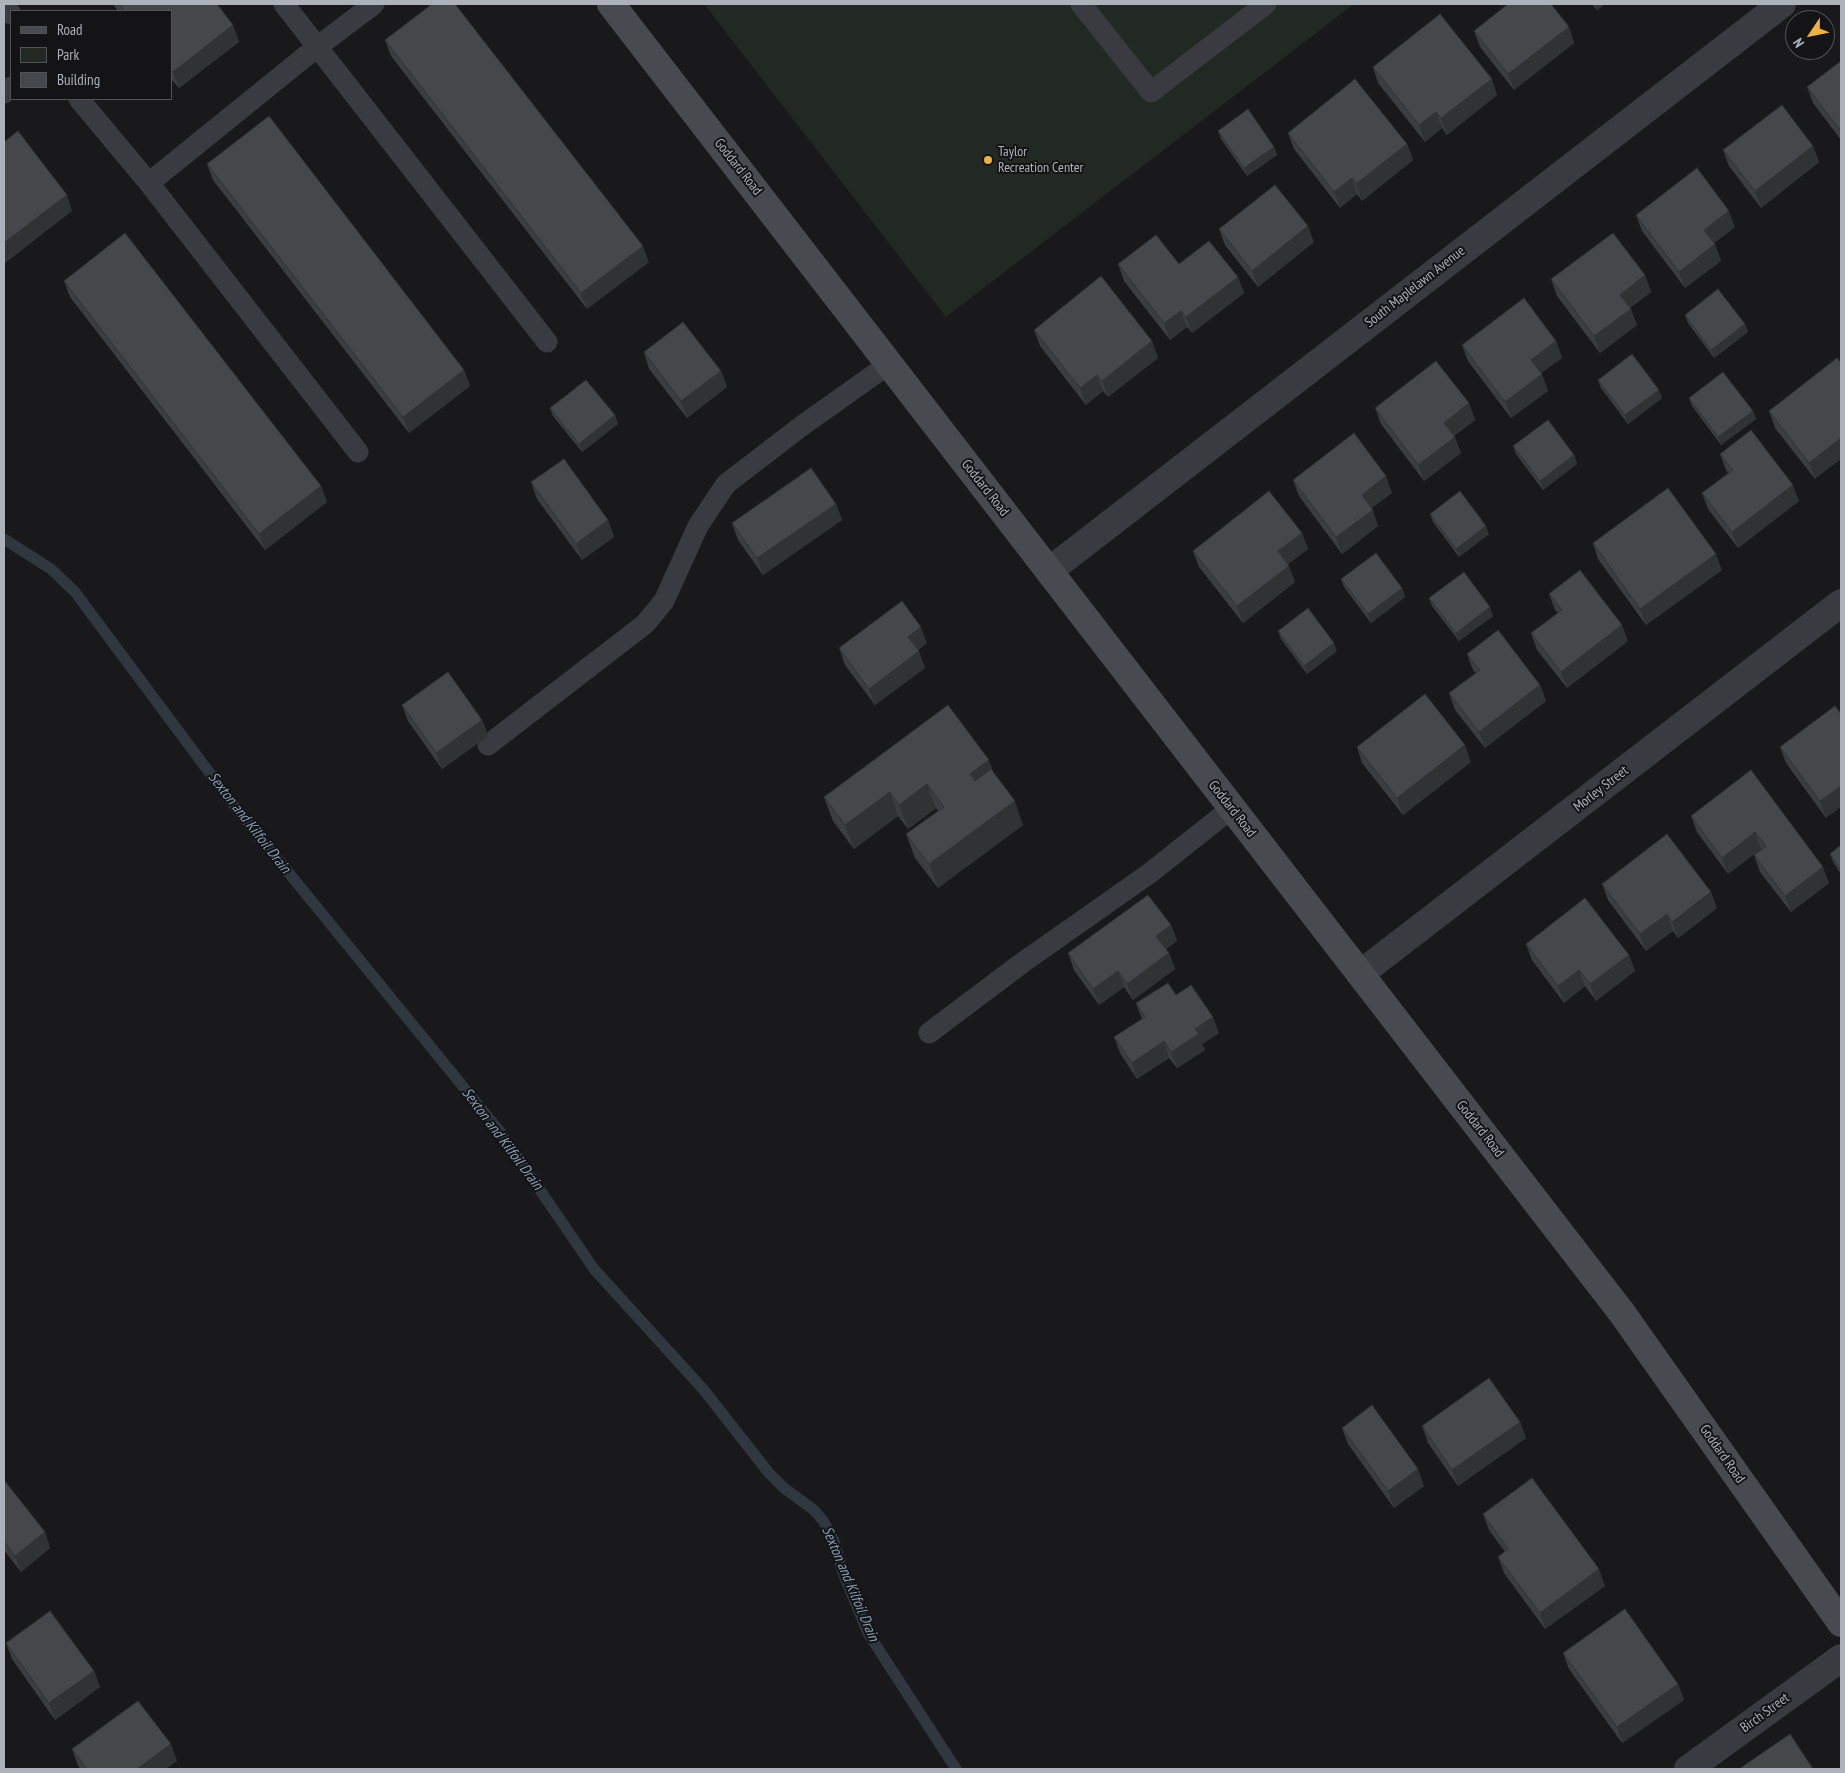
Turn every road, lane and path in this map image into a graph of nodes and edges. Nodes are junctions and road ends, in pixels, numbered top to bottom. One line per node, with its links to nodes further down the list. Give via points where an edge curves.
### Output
1 (284, 4): 7 (lane)
2 (374, 4): 7 (lane)
3 (1081, 4): 4 (lane, via 1152,92)
4 (1266, 4)
5 (1782, 4): 13 (street, South Maplelawn Avenue)
6 (615, 5): 11 (main road, Goddard Road)
7 (317, 47): 9 (lane); 10 (lane)
8 (79, 100): 9 (lane)
9 (148, 183): 12 (lane)
10 (546, 342)
11 (890, 364): 13 (main road, Goddard Road); 15 (lane, via 726,484 698,526 664,601 645,624)
12 (358, 452)
13 (1049, 571): 16 (main road, Goddard Road)
14 (1841, 603): 17 (street, Morley Street)
15 (488, 745)
16 (1232, 808): 17 (main road, Goddard Road); 18 (lane, via 1150,873)
17 (1360, 974): 19 (main road, Goddard Road, via 1622,1313)
18 (929, 1033)
19 (1841, 1623)
20 (1841, 1658): 21 (street, Birch Street)
21 (1688, 1769)

